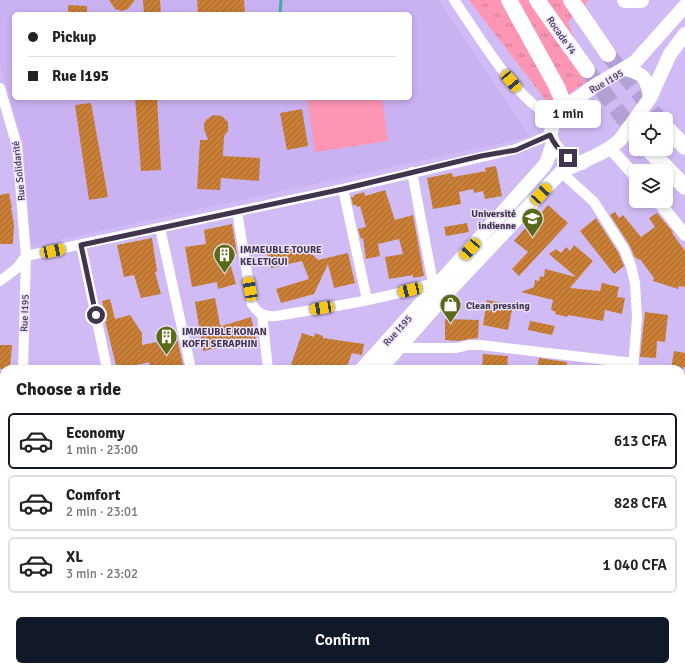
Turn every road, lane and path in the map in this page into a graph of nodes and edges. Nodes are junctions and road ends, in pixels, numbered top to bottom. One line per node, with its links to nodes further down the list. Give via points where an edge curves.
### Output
1 (454, 0): 14 (street, via 504,72 532,105 545,114)
2 (509, 0): 14 (highway, via 557,87)
3 (538, 0): 11 (highway, Rocade Y4)
4 (571, 0): 9 (highway)
5 (625, 0): 6 (highway)
6 (641, 0)
7 (685, 6): 10 (main road, via 635,62)
8 (685, 34): 13 (main road, via 670,54)
9 (608, 54)
10 (625, 69): 13 (main road, Rue I195, via 638,72 644,77); 14 (main road, Rue I195, via 596,85)
11 (587, 70)
12 (0, 88): 31 (street, Rue Solidarité, via 17,146)
13 (650, 98): 18 (main road, Rue I195, via 620,140)
14 (560, 113): 16 (main road, Rue I195)
15 (673, 134): 17 (highway)
16 (552, 139): 20 (main road, via 560,152); 22 (street, via 516,150); 33 (main road, Rue I195, via 544,166)
17 (685, 147)
18 (610, 148): 20 (main road, Rue I195); 21 (street)
19 (655, 156): 24 (highway)
20 (582, 163): 23 (main road, Rue I195)
21 (629, 169)
22 (412, 172): 25 (street); 33 (street)
23 (561, 172): 33 (main road, Rue I195); 44 (street, via 594,202 624,249 631,266 637,317)
24 (685, 187)
25 (343, 189): 27 (street); 34 (street)
26 (663, 208): 29 (street)
27 (237, 212): 28 (street); 35 (street, via 252,304)
28 (160, 228): 30 (street); 39 (street)
29 (685, 236)
30 (81, 245): 31 (street); 38 (street)
31 (26, 256): 32 (street, via 17,268); 37 (street, Rue I195)
32 (0, 281)
33 (440, 286): 34 (street); 36 (main road, Rue I195); 41 (main road, Rue I195)
34 (367, 300): 35 (street, via 276,316)
35 (262, 314): 40 (street)
36 (399, 348): 42 (main road, Rue I195); 43 (street, via 456,348 481,345)
37 (23, 365)
38 (106, 365)
39 (190, 365)
40 (268, 365)
41 (366, 365)
42 (384, 365)
43 (627, 365)
44 (634, 365)

